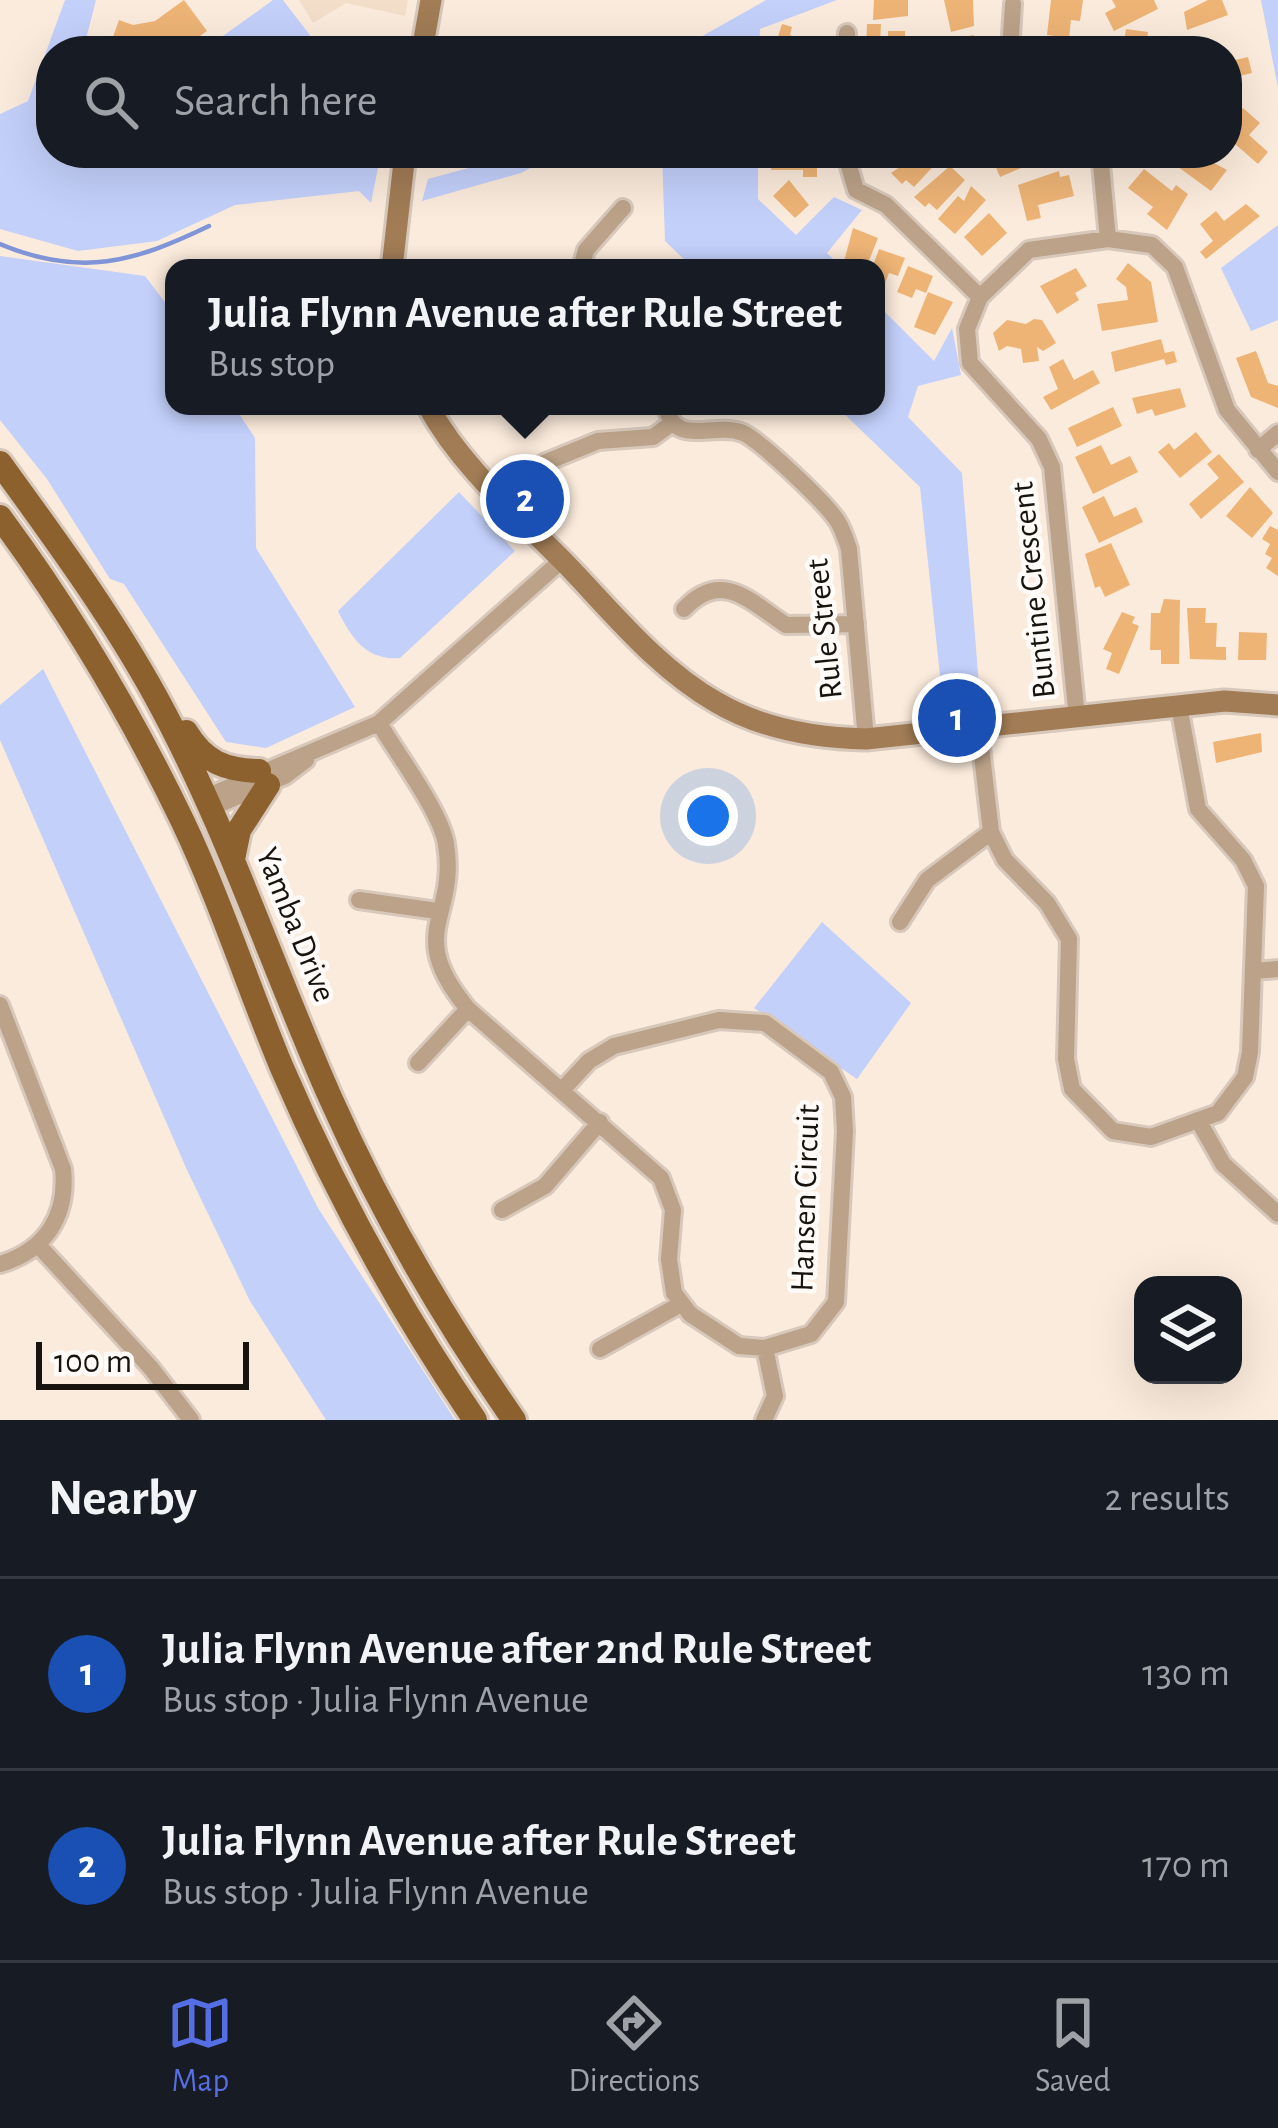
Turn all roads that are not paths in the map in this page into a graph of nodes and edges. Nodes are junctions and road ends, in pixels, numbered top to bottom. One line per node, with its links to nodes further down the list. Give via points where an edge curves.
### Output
1 (430, 0): 3 (street)
2 (1013, 4): 4 (street)
3 (424, 36)
4 (1011, 36)
5 (403, 168): 10 (street)
6 (849, 168): 12 (street, via 856,190 886,205)
7 (1101, 168): 9 (street)
8 (622, 208): 11 (street)
9 (1108, 238): 12 (street, via 1029,250); 16 (street, via 1152,245 1175,267 1227,410)
10 (392, 259)
11 (584, 259)
12 (980, 297): 27 (street, Buntine Crescent, via 967,329 970,363 1040,439 1052,467)
13 (434, 415): 21 (street)
14 (669, 415): 18 (street, via 653,437 598,441); 23 (street, Rule Street, via 682,432 749,437 837,520 849,548)
15 (1278, 433): 16 (street)
16 (1258, 450): 19 (street)
17 (0, 463): 24 (main road, Yamba Drive)
18 (544, 463)
19 (1278, 472)
20 (0, 517): 33 (main road, Yamba Drive, via 82,639)
21 (558, 556): 28 (street); 30 (street, via 663,664 718,704 795,730)
22 (684, 609): 23 (street, via 711,591 733,589 786,626)
23 (856, 624): 30 (street, Rule Street)
24 (157, 699): 31 (main road, via 207,759); 32 (main road, Yamba Drive)
25 (1179, 706): 26 (street); 27 (street); 40 (street, via 1198,808 1256,886)
26 (1278, 706)
27 (1077, 718): 29 (street)
28 (383, 720): 31 (street); 37 (street, via 446,838)
29 (979, 730): 30 (street); 34 (street)
30 (866, 739)
31 (263, 778): 32 (street); 35 (main road)
32 (208, 803): 33 (main road); 35 (main road, Yamba Drive)
33 (180, 817): 55 (main road, Yamba Drive, via 342,1196)
34 (991, 832): 38 (street, via 927,880); 45 (street, via 1069,939 1072,1089 1113,1131 1132,1137)
35 (233, 859): 56 (main road, Yamba Drive, via 361,1163 420,1274)
36 (359, 900): 37 (street)
37 (437, 911): 42 (street, via 437,965)
38 (900, 922)
39 (1278, 969): 40 (street)
40 (1254, 971): 45 (street, via 1245,1077 1230,1102)
41 (0, 1005): 49 (street, via 63,1169 62,1210)
42 (467, 1010): 43 (street); 44 (street)
43 (418, 1064)
44 (563, 1089): 46 (street); 53 (street, Hansen Circuit, via 614,1046 735,1019 765,1023 831,1072 843,1096 845,1131 836,1302 822,1326)
45 (1198, 1120): 48 (street, via 1223,1164)
46 (600, 1122): 47 (street, via 545,1186); 51 (street, via 661,1178 673,1210 669,1259)
47 (502, 1210)
48 (1278, 1214)
49 (39, 1246): 50 (street); 54 (street)
50 (0, 1264)
51 (681, 1304): 52 (street); 53 (street, via 739,1346)
52 (600, 1348)
53 (765, 1348): 57 (street, via 775,1396)
54 (191, 1420)
55 (475, 1420)
56 (514, 1420)
57 (764, 1420)

